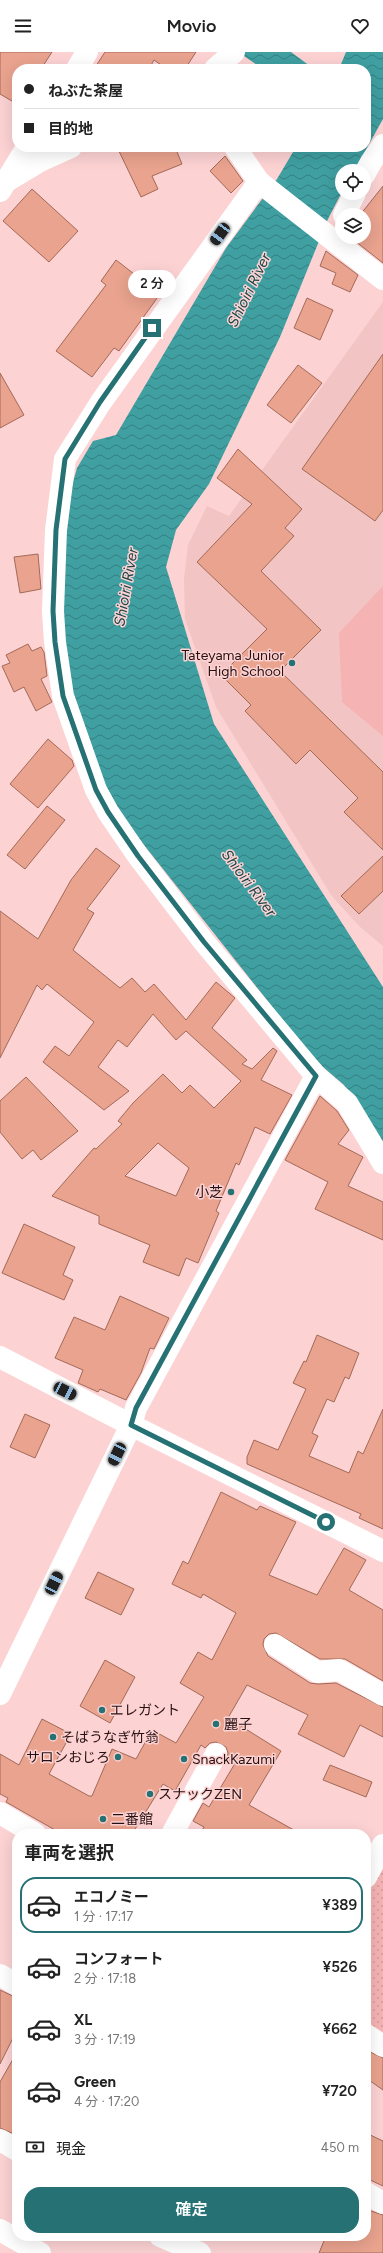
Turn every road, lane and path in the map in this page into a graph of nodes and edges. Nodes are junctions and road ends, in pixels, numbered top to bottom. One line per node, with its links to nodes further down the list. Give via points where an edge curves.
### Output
1 (87, 52): 3 (main road)
2 (233, 53): 4 (main road)
3 (79, 64)
4 (221, 64)
5 (383, 146): 9 (main road)
6 (24, 152): 11 (main road)
7 (60, 152): 11 (main road, via 40,161)
8 (239, 152): 10 (main road)
9 (370, 164)
10 (261, 184): 12 (main road); 14 (main road, via 100,402 65,459 56,530 53,611 63,696 96,790 108,812 138,856 204,942)
11 (3, 187)
12 (334, 230): 13 (main road)
13 (383, 279)
14 (316, 1076): 15 (main road, via 347,1103); 17 (main road, via 136,1408)
15 (383, 1163)
16 (0, 1357): 17 (main road)
17 (131, 1425): 18 (main road); 20 (main road)
18 (383, 1551)
19 (275, 1645): 21 (main road, via 317,1672 339,1670)
20 (0, 1694)
21 (383, 1694)
22 (216, 1754): 25 (main road)
23 (0, 1814): 24 (main road)
24 (27, 1829)
25 (175, 1829)
26 (383, 1845): 27 (main road)
27 (371, 1868)
28 (0, 1975): 29 (main road)
29 (12, 1982)
30 (371, 2038): 31 (main road)
31 (383, 2046)
32 (0, 2140): 33 (main road)
33 (12, 2147)
34 (371, 2196): 35 (main road)
35 (383, 2203)
36 (0, 2230): 37 (main road)
37 (12, 2237)
38 (19, 2241): 40 (main road)
39 (165, 2241): 41 (main road)
40 (40, 2253)
41 (200, 2253)

